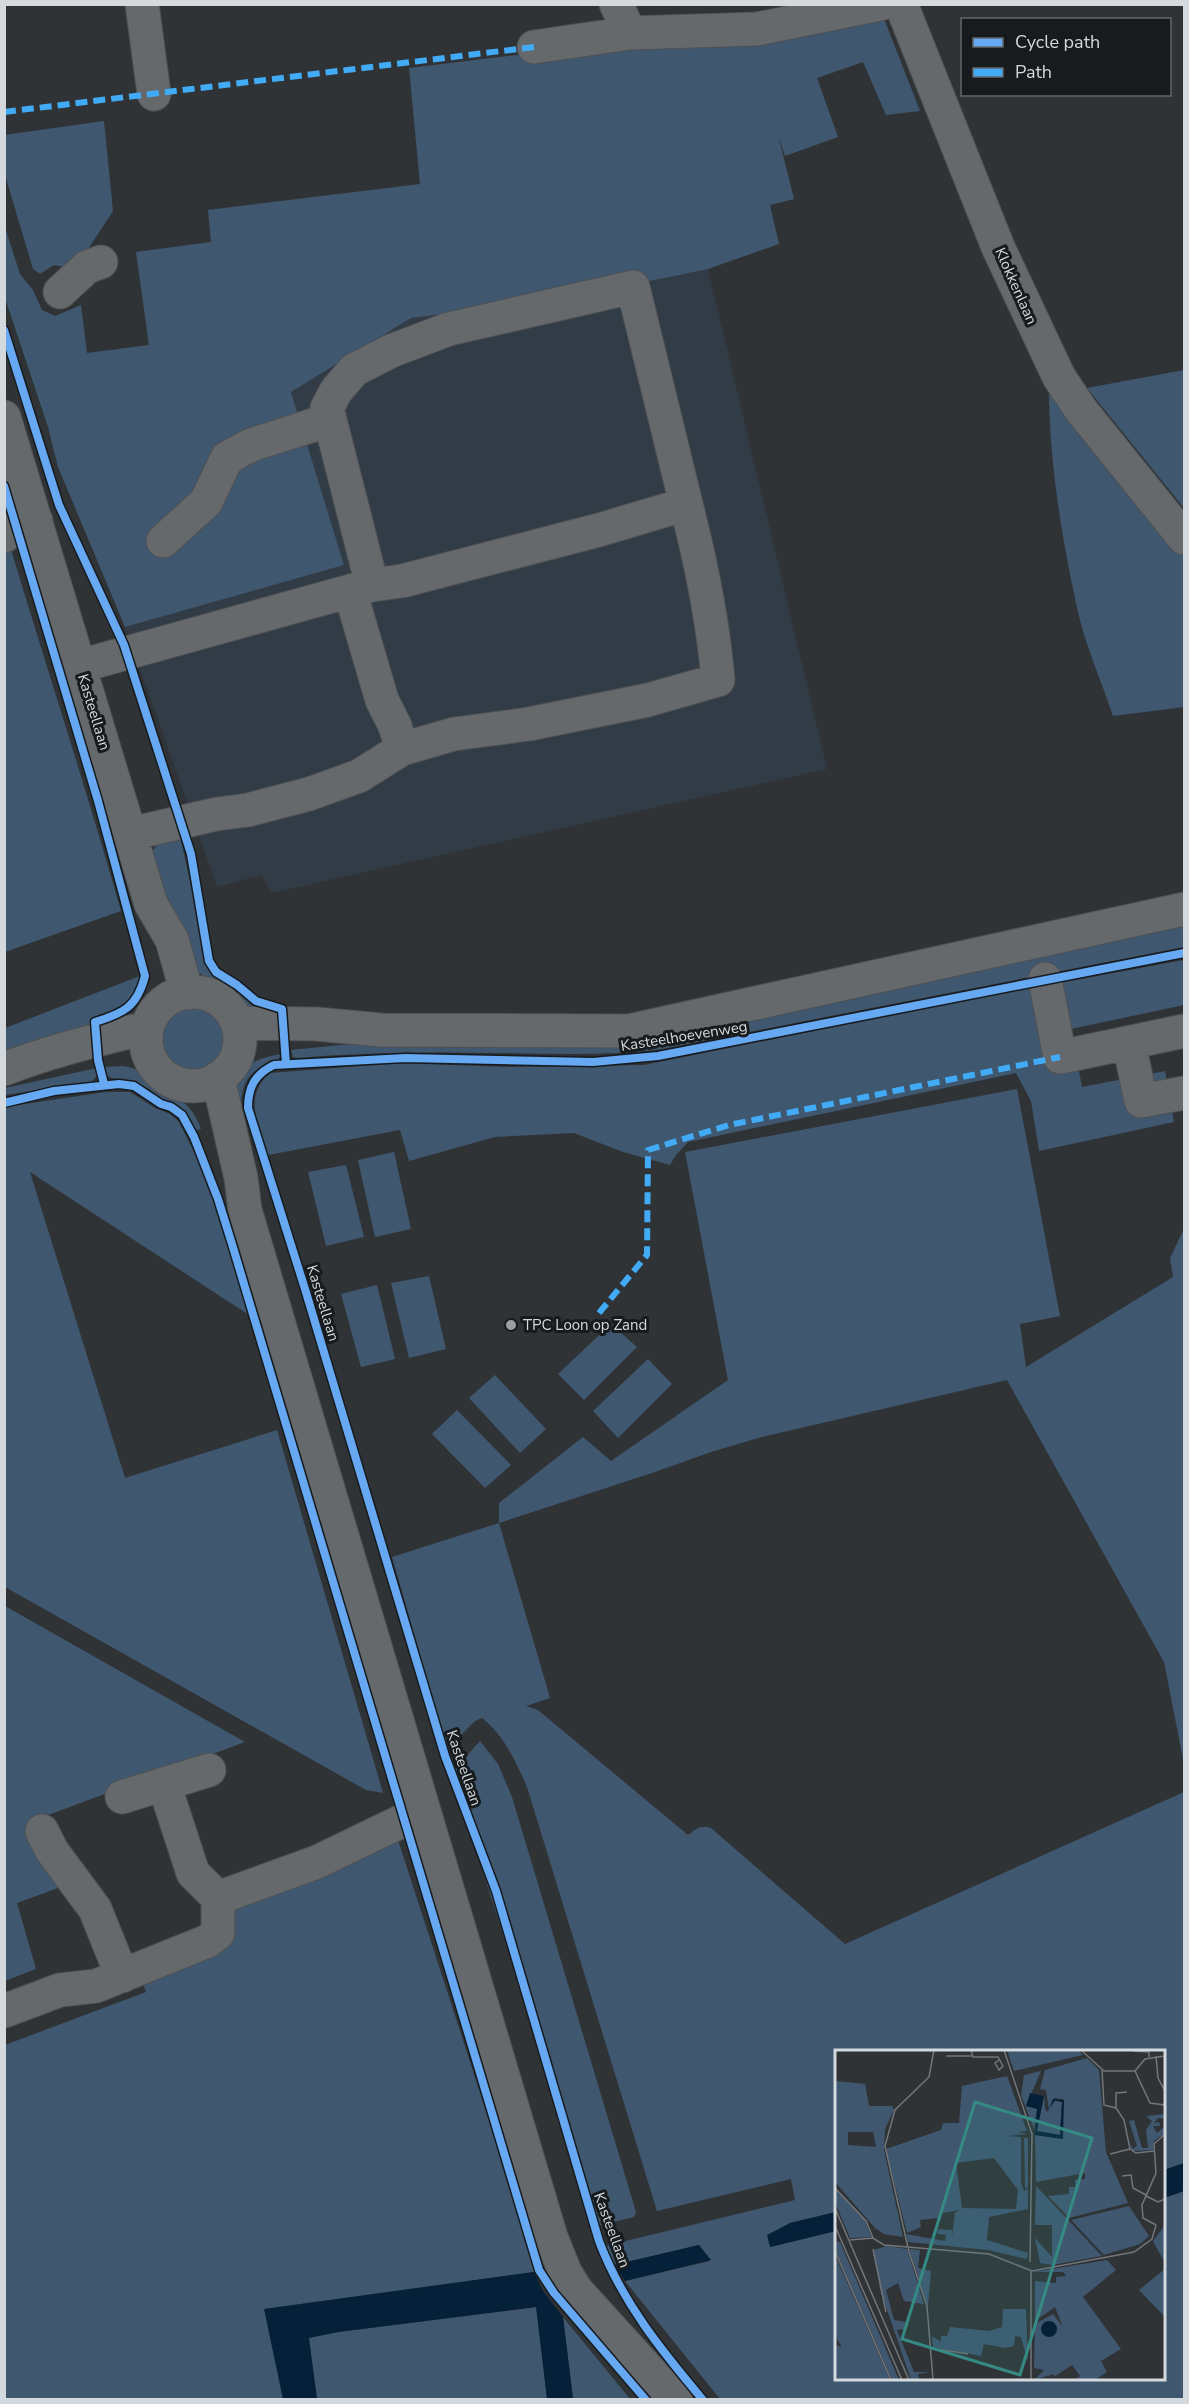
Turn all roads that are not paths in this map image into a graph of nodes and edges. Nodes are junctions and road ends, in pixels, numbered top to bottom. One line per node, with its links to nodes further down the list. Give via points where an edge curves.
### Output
1 (142, 4): 7 (street)
2 (616, 4): 5 (street)
3 (880, 4): 5 (street, via 757,29)
4 (901, 4): 15 (street, Klokkenlaan, via 998,247 1059,377 1081,410)
5 (630, 33): 6 (street)
6 (534, 47)
7 (154, 94)
8 (101, 262): 9 (street, via 87,267)
9 (60, 292)
10 (4, 417): 13 (street, Kasteellaan)
11 (329, 420): 12 (street, via 327,408 354,370 391,351 449,329 633,287); 16 (street, via 251,445 227,458 206,502); 17 (street)
12 (686, 504): 17 (street, via 588,533); 19 (street, via 703,574 718,680 648,700 529,724 454,734)
13 (36, 521): 14 (street); 18 (street, Kasteellaan)
14 (4, 536)
15 (1185, 538)
16 (163, 540)
17 (361, 588): 18 (street); 19 (street, via 382,699)
18 (80, 666): 20 (street, Kasteellaan)
19 (402, 749): 20 (street, via 359,776 309,794)
20 (130, 834): 23 (street, Kasteellaan, via 151,904 154,946)
21 (1185, 909): 25 (street, Kasteelhoevenweg, via 628,1031 381,1030 285,1043)
22 (1045, 979): 27 (street, via 1060,1057)
23 (178, 996): 25 (street, via 208,994 217,999 232,1013); 26 (street, via 155,1011)
24 (1185, 1031): 27 (street)
25 (237, 1038): 30 (street, via 234,1063)
26 (147, 1041): 28 (street, via 96,1039); 29 (street); 30 (street, via 156,1069 170,1080 186,1086)
27 (1129, 1043): 31 (street, via 1141,1101)
28 (4, 1069)
29 (4, 1082)
30 (207, 1082): 35 (street, via 210,1132 245,1210)
31 (1185, 1093)
32 (209, 1770): 33 (street)
33 (164, 1784): 34 (street); 37 (street, via 193,1873)
34 (122, 1797)
35 (425, 1814): 37 (street, via 316,1862); 40 (street, via 558,2254 576,2290)
36 (42, 1831): 38 (street, via 95,1909)
37 (218, 1898): 38 (street, via 218,1933 208,1941)
38 (122, 1976): 39 (street, via 96,1986 60,1990)
39 (4, 2012)
40 (676, 2400)

